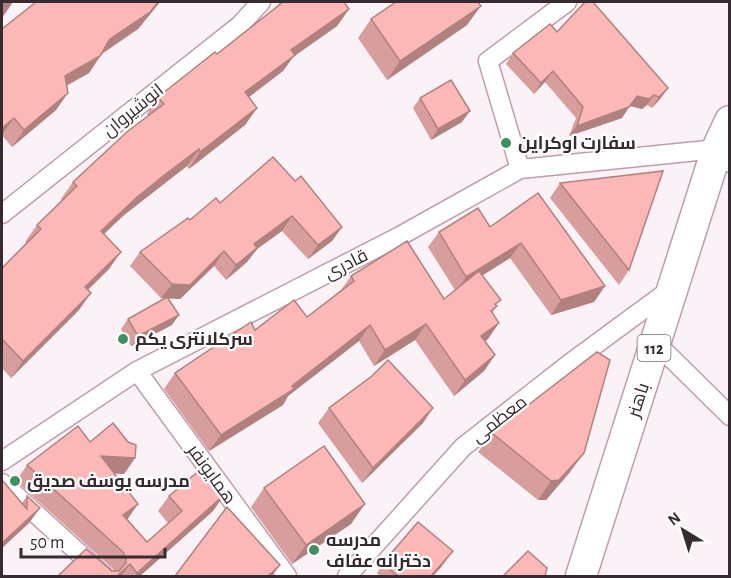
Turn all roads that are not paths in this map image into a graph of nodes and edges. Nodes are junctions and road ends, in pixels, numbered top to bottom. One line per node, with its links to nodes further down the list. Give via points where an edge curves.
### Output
1 (261, 2): 6 (street, انوشیروان, via 240,25)
2 (567, 2): 5 (street, via 488,61)
3 (729, 121): 4 (main road, باهنر / 112)
4 (723, 156): 5 (street, قادری); 7 (main road, باهنر / 112)
5 (520, 169): 9 (street, قادری, via 400,236)
6 (2, 214)
7 (674, 286): 8 (main road, باهنر / 112); 15 (street, معظمی, via 463,447)
8 (656, 343): 10 (street); 16 (main road, باهنر / 112)
9 (137, 371): 11 (street, قادری); 14 (street, همایونفر)
10 (729, 416)
11 (2, 461)
12 (2, 483): 13 (street)
13 (104, 576)
14 (287, 576)
15 (347, 576)
16 (581, 576)

